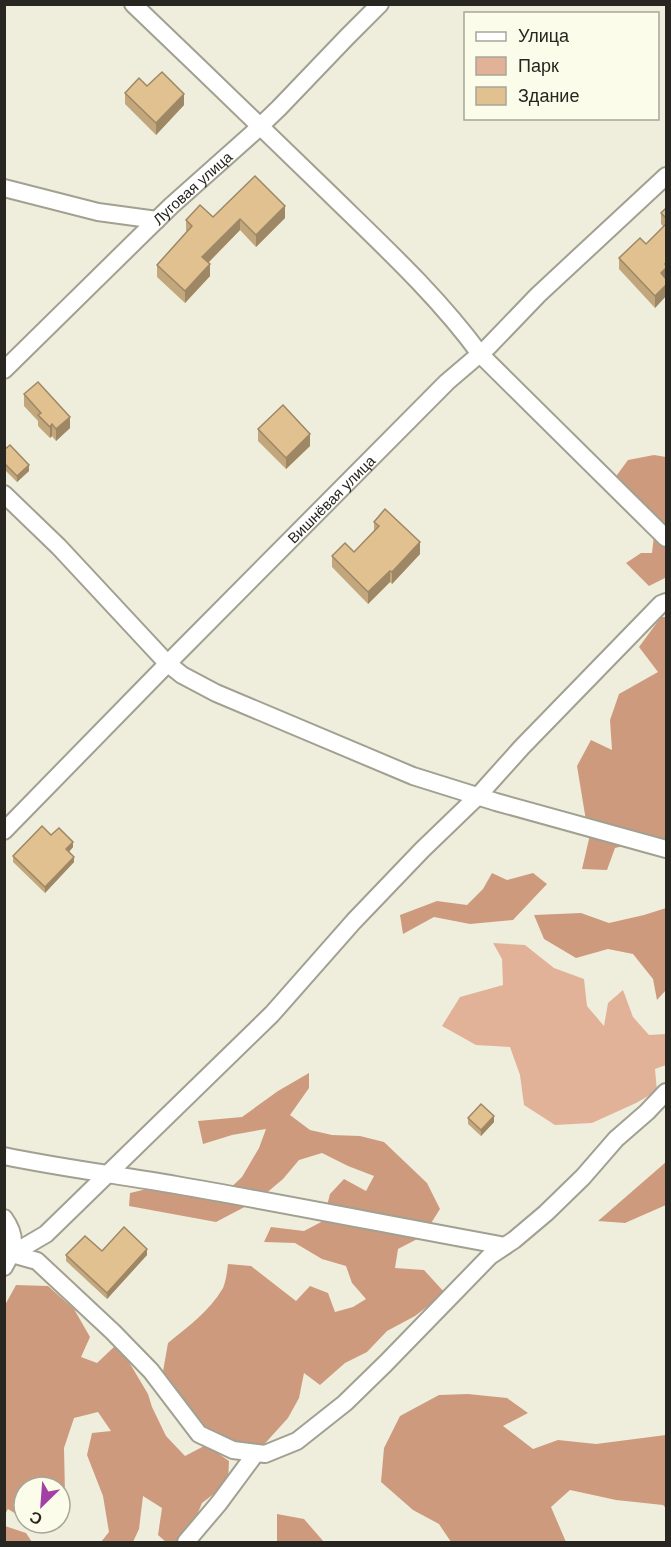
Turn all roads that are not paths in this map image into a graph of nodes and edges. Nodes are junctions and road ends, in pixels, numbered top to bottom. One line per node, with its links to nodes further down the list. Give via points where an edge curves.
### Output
1 (133, 4): 3 (street)
2 (380, 4): 3 (street, Луговая улица)
3 (261, 126): 6 (street, Луговая улица); 7 (street, via 398,261)
4 (666, 176): 7 (street, Вишнёвая улица)
5 (4, 188): 6 (street, via 98,212)
6 (156, 220): 8 (street, Луговая улица)
7 (480, 354): 10 (street); 12 (street, Вишнёвая улица, via 447,382)
8 (4, 370)
9 (4, 494): 12 (street)
10 (666, 538)
11 (666, 602): 13 (street)
12 (167, 663): 13 (street, via 216,693 412,776); 14 (street, Вишнёвая улица)
13 (478, 796): 15 (street); 18 (street, via 377,897 272,1014)
14 (4, 831)
15 (666, 849)
16 (666, 1092): 20 (street, via 546,1213)
17 (4, 1156): 18 (street)
18 (106, 1174): 20 (street); 21 (street, via 46,1234)
19 (4, 1218): 21 (street, via 14,1242)
20 (505, 1246): 22 (street, via 490,1256 345,1403 297,1441 265,1454)
21 (8, 1261): 22 (street, via 37,1261 150,1371 199,1434 232,1450)
22 (256, 1453): 23 (street)
23 (186, 1542)

